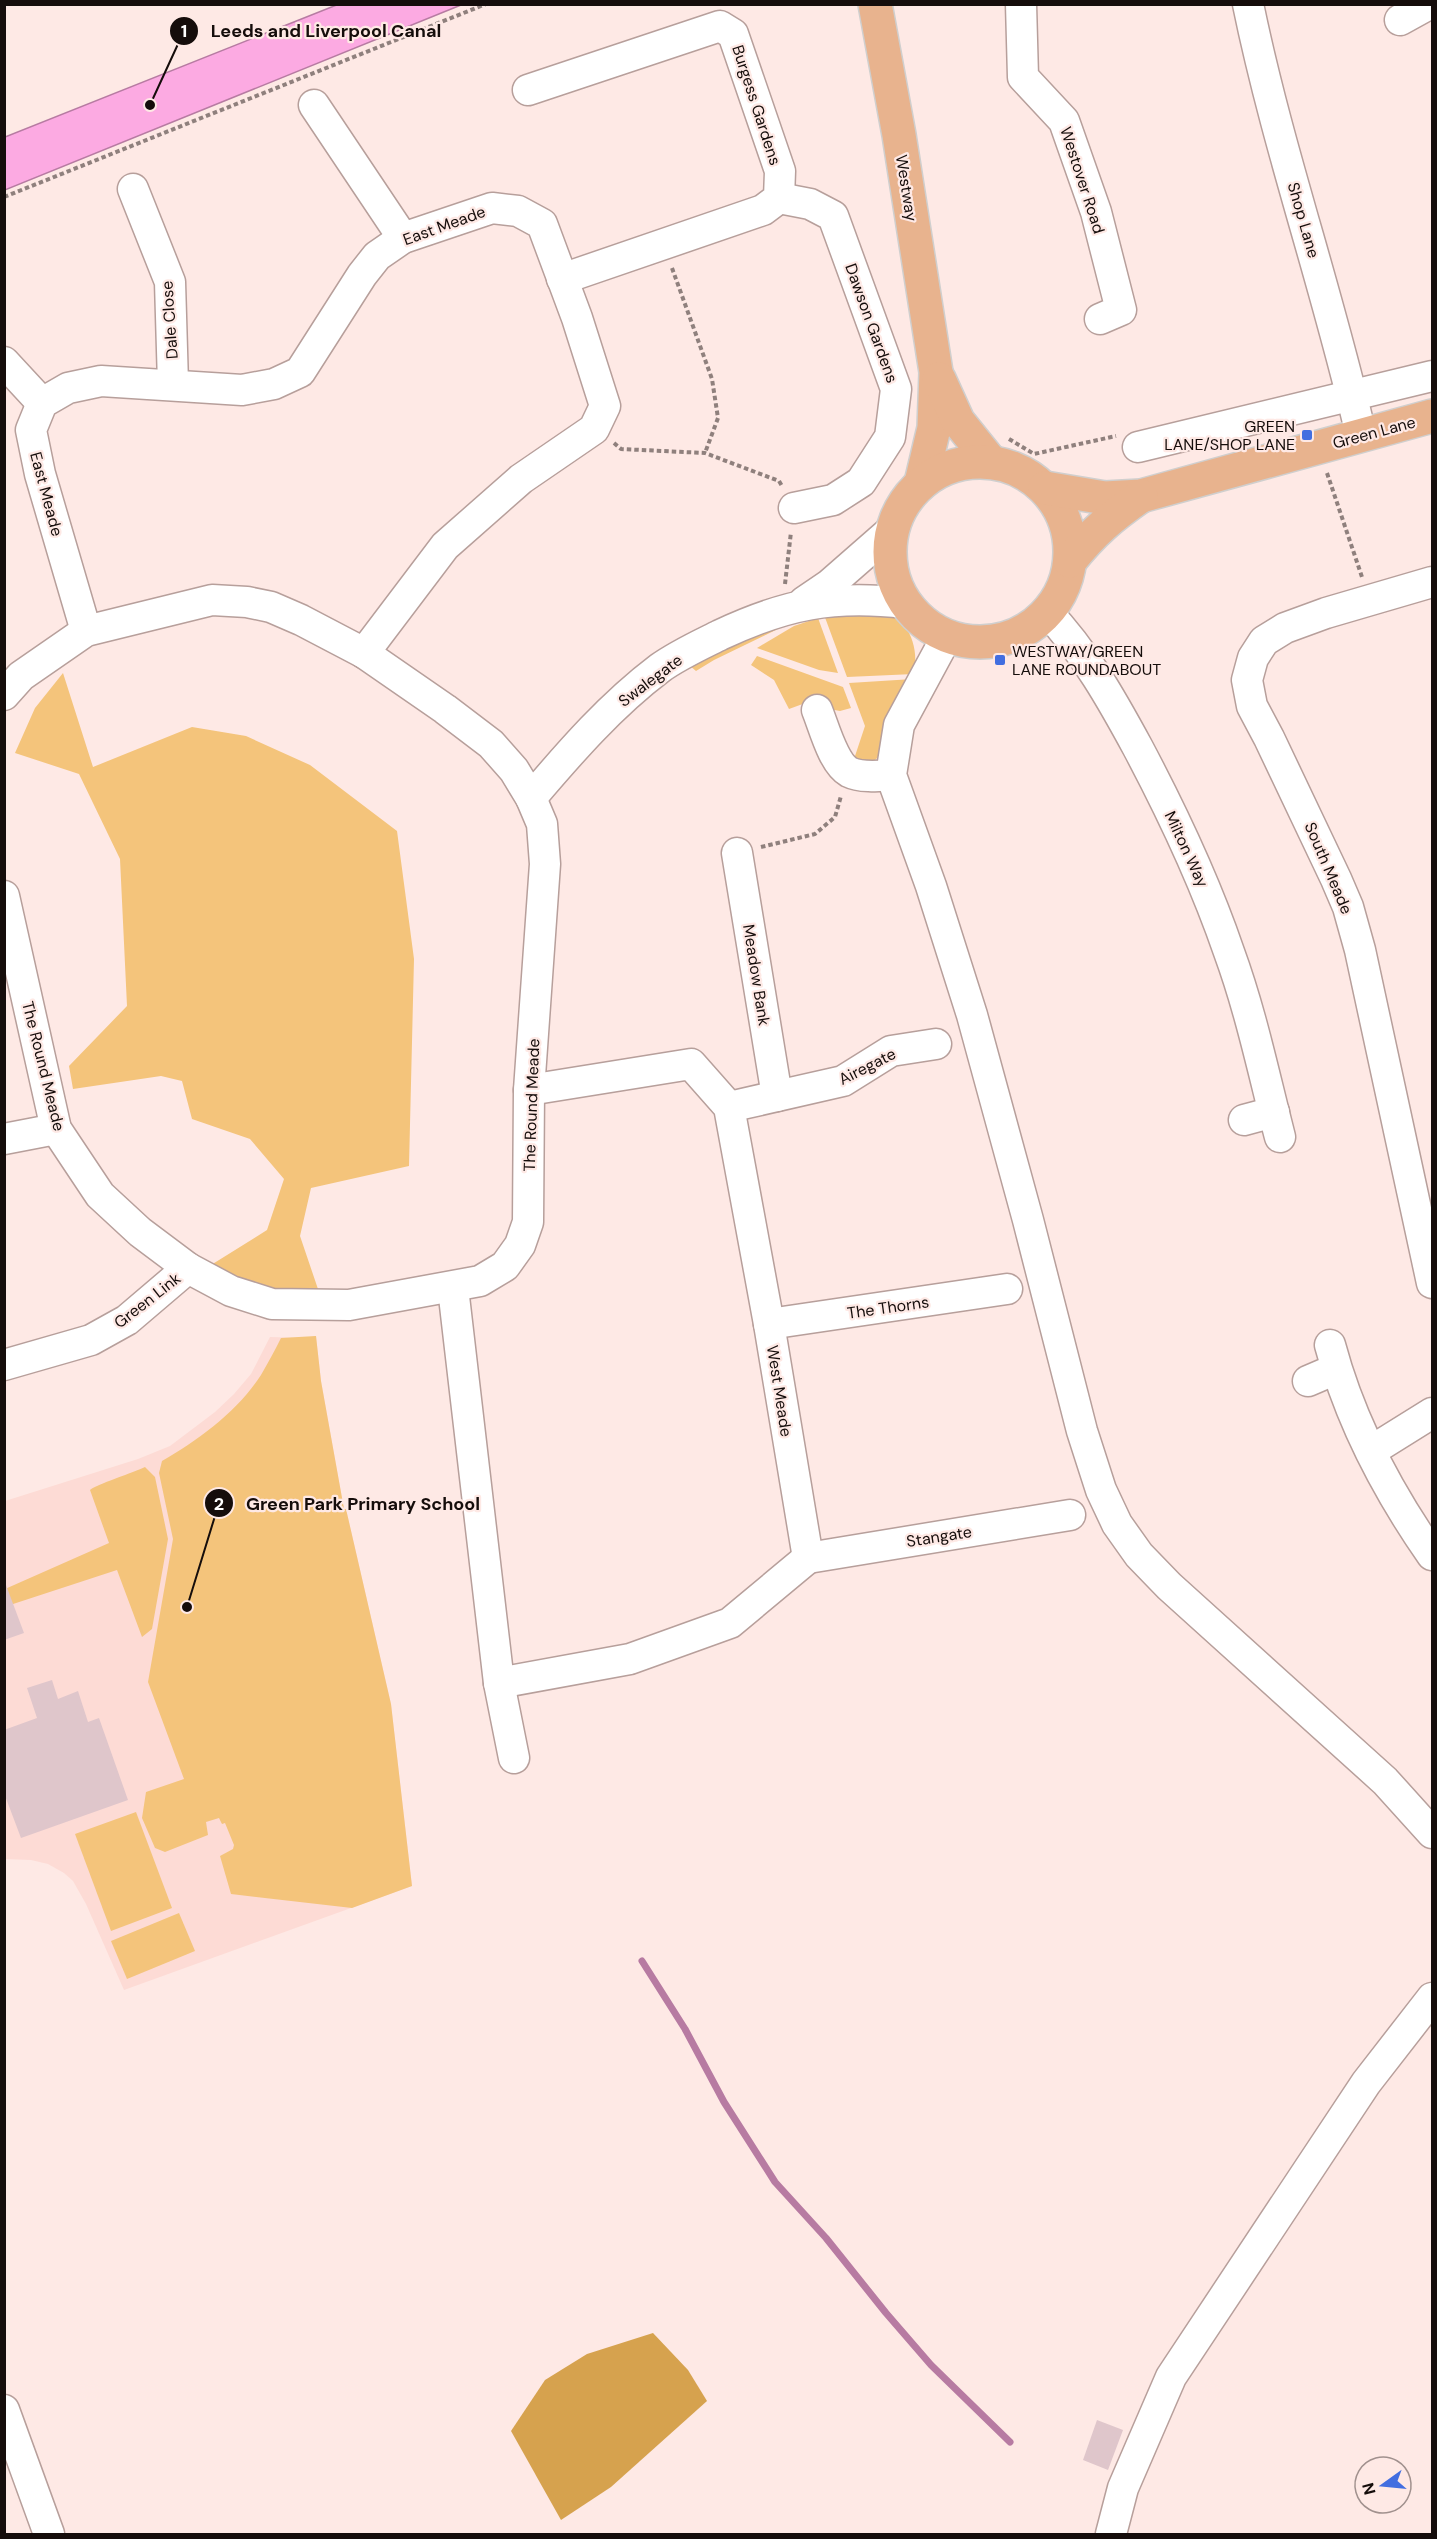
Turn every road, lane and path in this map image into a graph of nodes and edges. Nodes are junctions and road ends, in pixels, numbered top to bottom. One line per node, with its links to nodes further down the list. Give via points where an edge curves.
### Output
1 (486, 4): 10 (path)
2 (875, 4): 17 (main road, Westway)
3 (1021, 4): 15 (street, Westover Road, via 1023,77 1064,121 1096,212 1120,310)
4 (1248, 4): 20 (street, Shop Lane)
5 (1429, 4): 6 (street)
6 (1400, 20)
7 (528, 90): 11 (street, Burgess Gardens, via 720,26 733,34 780,171)
8 (314, 105): 12 (street)
9 (133, 189): 19 (street, Dale Close, via 170,282)
10 (4, 197)
11 (778, 198): 13 (street, via 763,210); 32 (street, Dawson Gardens, via 810,204 833,216 896,389 890,437 861,482 833,500)
12 (403, 238): 14 (street, East Meade, via 492,208 518,211 542,224); 19 (street, East Meade, via 377,256 362,275 300,372 274,384 242,390)
13 (664, 244): 14 (street); 28 (path, via 712,380 718,418)
14 (562, 279): 23 (street, East Meade, via 605,406)
15 (1100, 319)
16 (4, 362): 21 (street)
17 (936, 372): 27 (main road, Westway, via 958,421); 29 (main road, Westway, via 934,428)
18 (1432, 376): 20 (street)
19 (172, 384): 21 (street, East Meade, via 101,381 68,388)
20 (1352, 396): 24 (street, Shop Lane); 25 (street)
21 (42, 403): 40 (street, East Meade, via 31,430 33,441)
22 (1432, 416): 24 (main road, Green Lane)
23 (594, 429): 28 (path, via 621,449); 42 (street, via 521,479 445,546)
24 (1361, 435): 26 (main road, Green Lane)
25 (1138, 447): 27 (path, via 1133,432 1034,454)
26 (1318, 447): 31 (main road, Green Lane); 36 (path)
27 (999, 450): 29 (main road, via 982,461 936,472); 30 (main road, via 1004,464 1024,472)
28 (705, 453): 32 (path, via 779,481)
29 (921, 483): 33 (main road, via 906,499)
30 (1045, 488): 31 (main road, Green Lane, via 1105,498); 34 (main road, via 1066,523)
31 (1141, 496): 34 (main road, Green Lane, via 1090,535)
32 (794, 508): 38 (path, via 783,595)
33 (893, 529): 37 (main road, via 892,573); 38 (street, Swalegate, via 829,585)
34 (1070, 561): 39 (main road, via 1062,588)
35 (1432, 585): 36 (street, South Meade)
36 (1370, 601): 57 (street, South Meade, via 1285,628 1264,641 1253,658 1247,680 1252,706 1348,907)
37 (905, 603): 38 (street, Swalegate, via 872,599); 41 (main road, via 924,623)
38 (793, 606): 47 (street, Swalegate, via 697,646 662,667 599,722)
39 (1047, 612): 41 (main road, via 1030,627 1008,638 985,642); 54 (street, Milton Way, via 1077,646 1115,706 1201,875 1230,954 1277,1124)
40 (86, 631): 42 (street, The Round Meade, via 212,600 246,602 271,607); 43 (street, The Round Meade, via 21,676)
41 (947, 636): 46 (street, via 900,725)
42 (364, 653): 47 (street, The Round Meade, via 491,744 514,770)
43 (4, 695)
44 (817, 710): 45 (street, via 834,753)
45 (848, 771): 46 (street, via 869,776); 48 (path, via 835,817 815,834)
46 (891, 775): 72 (street, via 972,1015 1082,1431 1117,1524 1139,1555 1169,1586 1385,1781)
47 (531, 798): 51 (street, The Round Meade, via 542,824 545,864)
48 (737, 853): 52 (street, Meadow Bank)
49 (4, 896): 55 (street, The Round Meade)
50 (936, 1044): 52 (street, Airegate, via 891,1051 843,1081)
51 (529, 1090): 53 (street, via 691,1064); 60 (street, The Round Meade, via 528,1222 520,1245 505,1266 480,1281)
52 (777, 1096): 53 (street, Airegate)
53 (729, 1107): 62 (street, West Meade)
54 (1244, 1119)
55 (56, 1129): 56 (street); 58 (street, The Round Meade, via 100,1195)
56 (4, 1139)
57 (1424, 1204): 59 (street, South Meade)
58 (188, 1268): 60 (street, The Round Meade, via 231,1291 272,1304 349,1305); 63 (street, Green Link, via 128,1320 91,1340)
59 (1432, 1283)
60 (453, 1288): 70 (street)
61 (1007, 1289): 62 (street, The Thorns)
62 (769, 1324): 69 (street, West Meade)
63 (4, 1365)
64 (1308, 1381): 66 (street, via 1333,1357)
65 (1432, 1413): 66 (street)
66 (1371, 1451): 68 (street)
67 (1070, 1515): 69 (street, Stangate)
68 (1432, 1556)
69 (808, 1558): 70 (street, via 730,1623 630,1659)
70 (499, 1683): 71 (street)
71 (514, 1758)
72 (1432, 1833)
73 (1432, 1998): 76 (street, via 1366,2083 1171,2377 1123,2488)
74 (4, 2410): 75 (street)
75 (49, 2535)
76 (1111, 2535)

